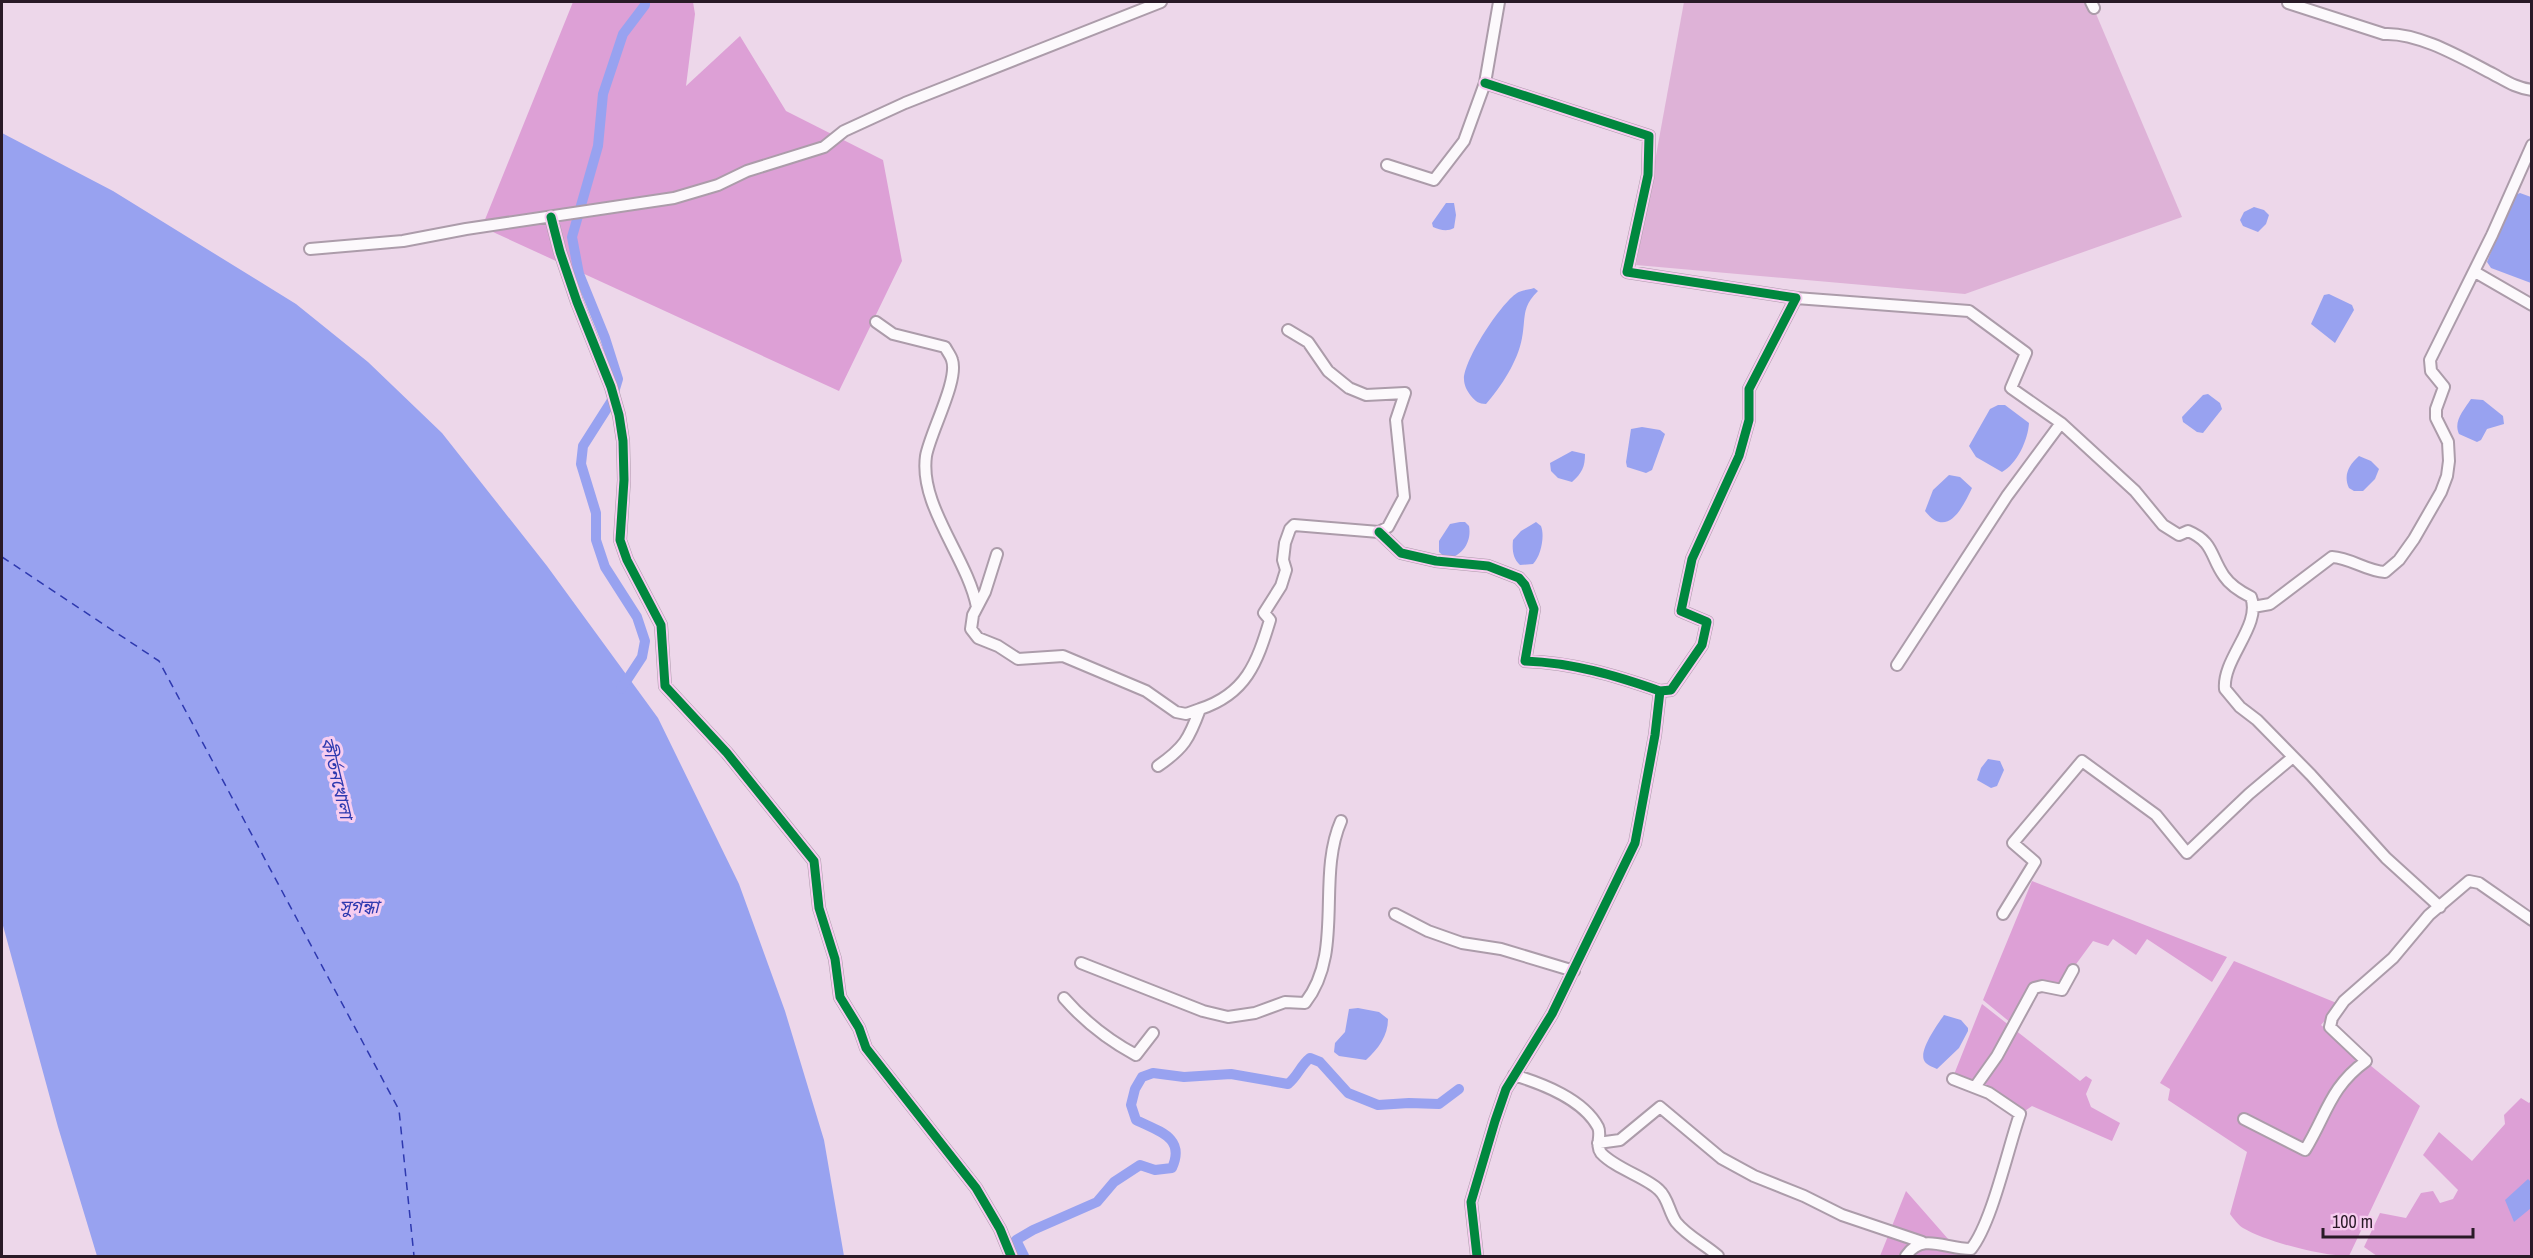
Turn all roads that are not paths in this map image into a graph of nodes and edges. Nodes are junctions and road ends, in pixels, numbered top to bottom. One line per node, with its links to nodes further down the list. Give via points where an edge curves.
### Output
1 (1161, 2): 8 (street, via 905,103 844,131 824,147 747,171 718,185 674,198)
2 (1499, 2): 4 (street)
3 (2289, 3): 5 (street, via 2384,34 2399,33 2457,56 2519,89)
4 (1485, 83): 7 (street, via 1464,141 1434,180); 11 (street, via 1649,136 1647,175 1627,272)
5 (2532, 90)
6 (2532, 145): 10 (street)
7 (1387, 165)
8 (551, 218): 9 (street, via 403,241); 41 (street, via 573,292 620,415 624,480 620,540 661,625 665,686 727,753 814,861 819,908 835,959 840,997 866,1048 976,1188)
9 (310, 249)
10 (2475, 272): 12 (street); 19 (street, via 2430,360 2431,371 2444,387 2436,418 2448,442 2449,461 2441,492 2414,539 2385,572 2332,557 2270,604)
11 (1796, 298): 15 (street, via 1969,311 2026,353 2011,388); 21 (street, via 1749,389 1749,420 1739,456 1692,559 1681,610 1707,622 1702,645 1671,690)
12 (2532, 305)
13 (876, 322): 18 (street, via 893,334 945,347 953,361 950,383 926,456 927,478 936,510 968,574)
14 (1288, 330): 16 (street, via 1308,342 1328,371 1349,388 1366,395 1405,393 1396,420 1404,497 1388,528)
15 (2061, 423): 19 (street, via 2135,491 2163,525 2179,536 2188,531 2199,535 2210,545 2223,576 2251,597); 20 (street, via 2007,496)
16 (1379, 532): 21 (street, via 1401,553 1488,566 1519,578 1534,609 1525,661 1606,672); 22 (street, via 1294,525 1282,560 1286,570 1281,586 1264,613 1270,620 1258,660 1244,681 1220,702)
17 (997, 554): 18 (street)
18 (977, 607): 22 (street, via 972,629 978,638 1018,659 1063,656 1146,691 1176,712 1186,714)
19 (2253, 607): 23 (street, via 2226,672 2225,689)
20 (1897, 665)
21 (1660, 691): 32 (street, via 1635,843)
22 (1200, 709): 24 (street, via 1179,752)
23 (2293, 757): 26 (street, via 2386,858); 28 (street, via 2187,853 2156,814 2082,761 2013,843 2035,862)
24 (1158, 766)
25 (1341, 821): 30 (street, via 1332,840 1323,964 1316,988 1305,1003 1285,1002 1255,1014 1228,1017)
26 (2440, 907): 29 (street, via 2469,881); 38 (street, via 2393,958 2344,1001 2332,1018 2330,1027 2366,1061 2339,1085 2305,1150)
27 (1395, 914): 32 (street, via 1462,943 1501,949)
28 (2003, 914)
29 (2532, 920)
30 (1081, 963)
31 (2073, 970): 37 (street, via 2062,990 2034,988)
32 (1575, 971): 35 (street)
33 (1064, 998): 34 (street, via 1113,1043 1136,1055)
34 (1153, 1033)
35 (1514, 1075): 39 (street, via 1555,1089 1572,1101 1597,1125); 42 (street, via 1495,1121 1471,1202)
36 (1953, 1079): 37 (street)
37 (1975, 1088): 40 (street, via 2020,1114 1986,1221 1971,1249)
38 (2244, 1119)
39 (1598, 1143): 40 (street, via 1620,1140 1660,1107 1721,1158 1754,1176 1842,1215); 43 (street, via 1600,1152 1629,1174 1659,1189 1675,1221)
40 (1922, 1242): 44 (street)
41 (1011, 1257)
42 (1477, 1257)
43 (1719, 1257)
44 (1906, 1257)

